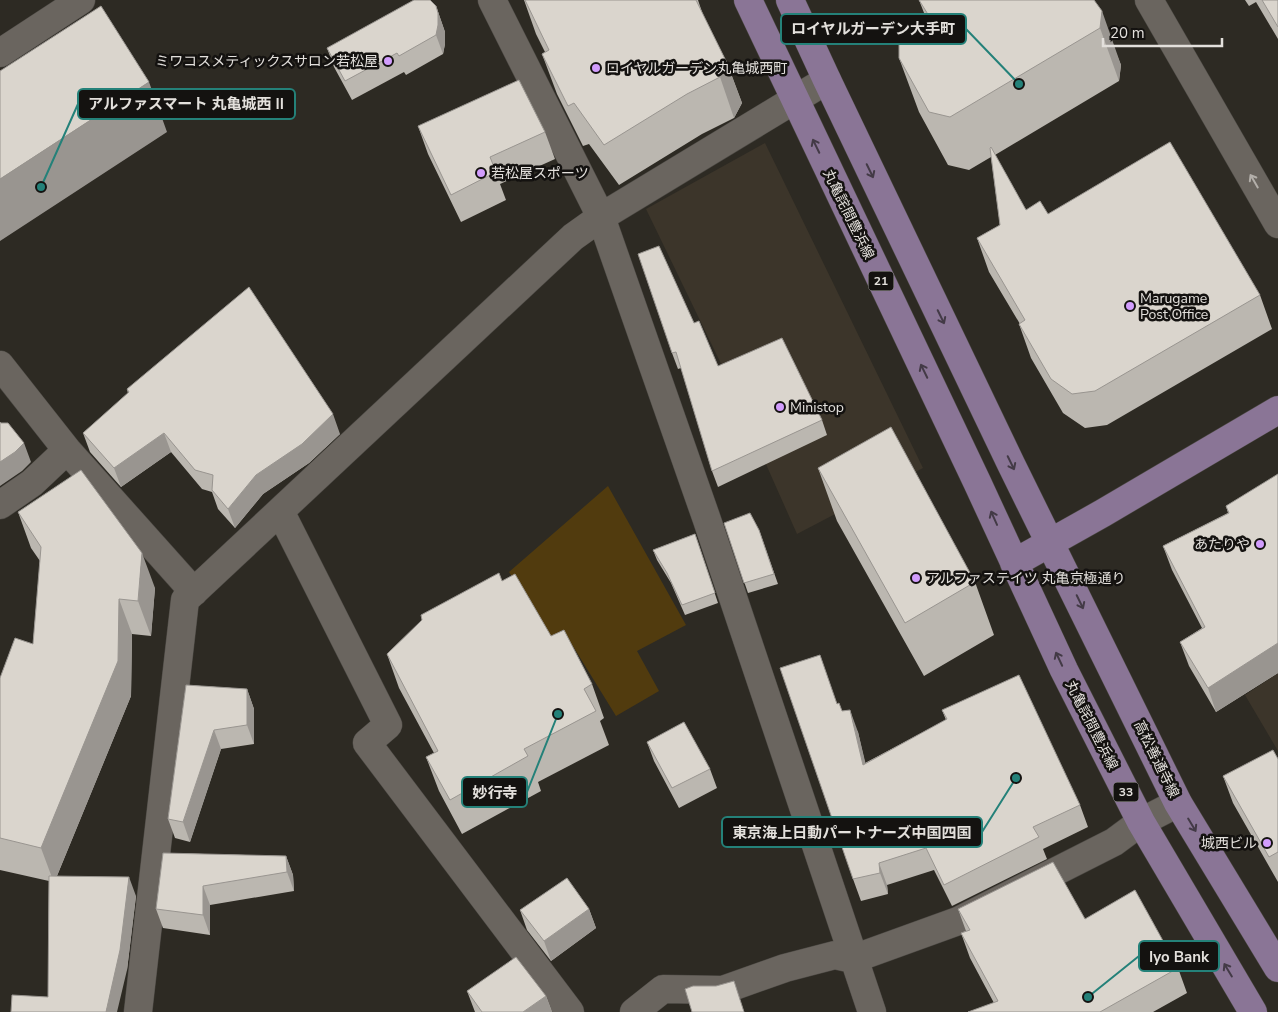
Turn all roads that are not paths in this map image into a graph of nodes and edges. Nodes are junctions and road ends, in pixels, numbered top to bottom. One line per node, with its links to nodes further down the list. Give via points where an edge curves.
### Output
1 (81, 0): 6 (street)
2 (492, 0): 9 (street)
3 (748, 0): 8 (main road, 丸亀詫間豊浜線 / 21)
4 (790, 0): 7 (main road)
5 (1149, 0): 10 (street, one-way to 5)
6 (0, 53)
7 (827, 80): 8 (street); 16 (main road, one-way to 16)
8 (794, 100): 9 (street); 17 (main road, 丸亀詫間豊浜線 / 21, one-way to 8)
9 (602, 217): 15 (street, via 574,237); 21 (street)
10 (1278, 224)
11 (0, 365): 13 (street)
12 (1278, 410): 16 (main road)
13 (67, 450): 14 (street, via 32,484); 18 (street)
14 (0, 505)
15 (281, 513): 18 (street); 24 (street, via 388,725 367,743)
16 (1050, 542): 17 (main road); 19 (main road, 高松善通寺線, one-way to 19)
17 (1014, 563): 20 (main road, 丸亀詫間豊浜線 / 33, one-way to 17)
18 (194, 592): 23 (street, via 186,600)
19 (1178, 803): 20 (street); 22 (main road, 高松善通寺線, one-way to 22)
20 (1141, 822): 21 (street, via 1114,842 958,921); 27 (main road, 丸亀詫間豊浜線 / 33, one-way to 20)
21 (853, 959): 25 (street, via 836,955 785,968 723,990 663,989); 26 (street)
22 (1278, 968)
23 (138, 1012)
24 (570, 1012)
25 (634, 1012)
26 (872, 1012)
27 (1253, 1012)

